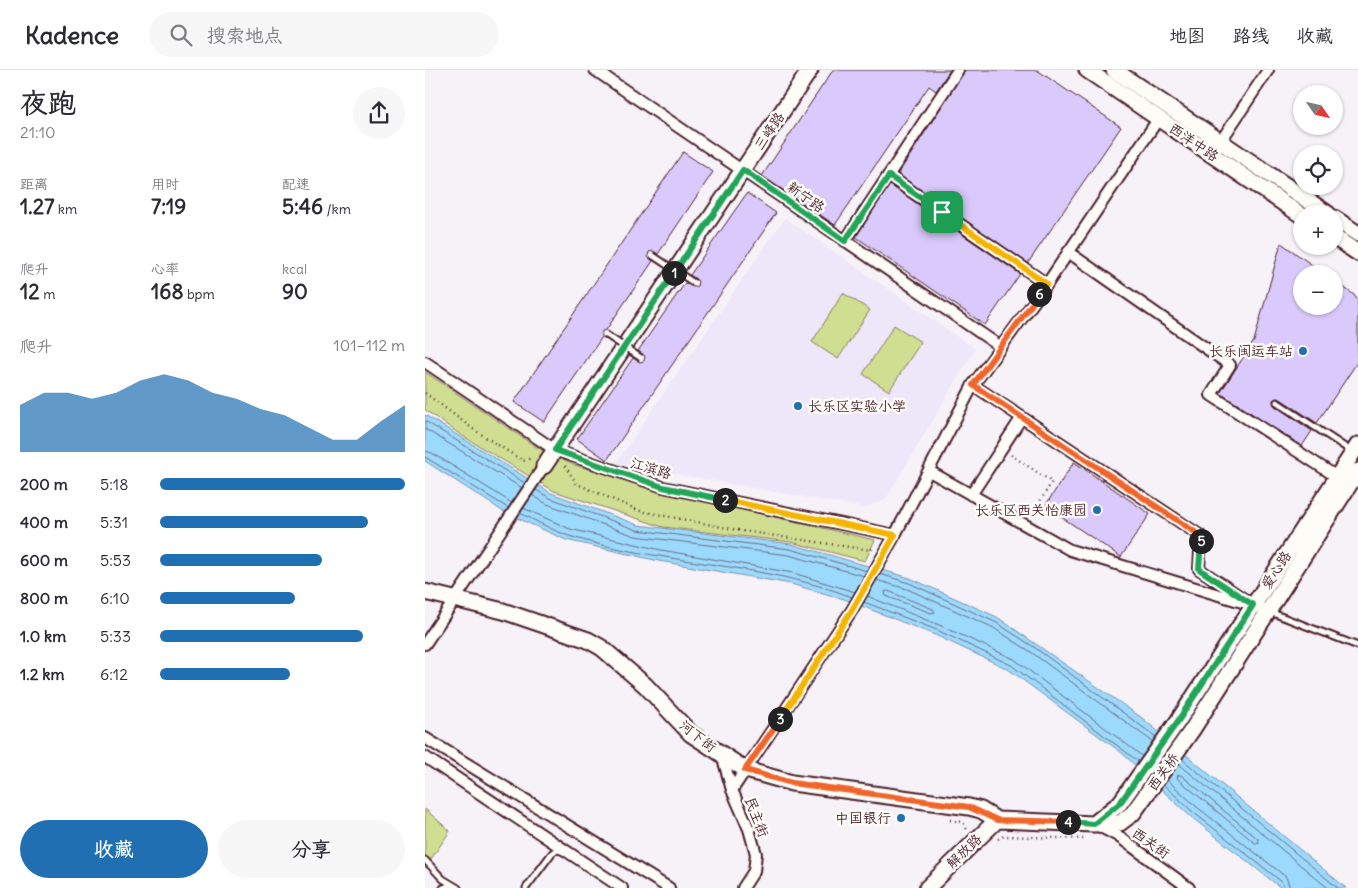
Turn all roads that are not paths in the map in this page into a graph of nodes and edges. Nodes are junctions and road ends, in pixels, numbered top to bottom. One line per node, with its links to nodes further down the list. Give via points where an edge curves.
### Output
1 (595, 70): 9 (street, 新宁路)
2 (810, 70): 9 (main road, 三峰路)
3 (958, 70): 10 (street)
4 (1087, 70): 7 (main road, 西洋中路)
5 (1114, 70): 8 (main road, 西洋中路)
6 (1268, 70): 8 (street)
7 (1159, 118): 8 (main road, 西洋中路); 17 (street)
8 (1217, 148): 11 (main road, 西洋中路); 12 (main road, 西洋中路)
9 (743, 170): 15 (street, 新宁路); 30 (main road, 三峰路)
10 (889, 176): 15 (street); 21 (street)
11 (1312, 205)
12 (1293, 209)
13 (1343, 224): 14 (main road)
14 (1358, 234)
15 (845, 241): 23 (street, 新宁路)
16 (1343, 243): 18 (main road)
17 (1068, 252): 21 (street); 34 (street, via 1230,365 1211,394)
18 (1358, 253)
19 (652, 255): 20 (lane, bridge)
20 (694, 283)
21 (1047, 284): 23 (street)
22 (605, 334): 24 (lane, bridge)
23 (1001, 346): 26 (street)
24 (641, 358)
25 (425, 362): 30 (street, 江滨路)
26 (973, 385): 28 (street); 32 (street)
27 (1277, 402): 29 (lane)
28 (1022, 417): 35 (street); 39 (street, via 1201,536 1199,569)
29 (1356, 449): 34 (main road, 爱心路)
30 (555, 450): 31 (main road, 三峰路); 36 (street, 江滨路, via 663,487)
31 (544, 466): 38 (street)
32 (929, 471): 35 (street); 36 (street)
33 (1358, 471): 40 (main road, 爱心路)
34 (1337, 478): 39 (main road, 爱心路)
35 (971, 495): 39 (street, via 1070,550)
36 (895, 535): 48 (street, via 852,610)
37 (425, 592): 38 (main road, 河下街)
38 (455, 599): 41 (street); 46 (main road, 河下街, via 503,611 602,648 645,685 691,734)
39 (1253, 605): 40 (street); 43 (main road, 爱心路)
40 (1267, 612): 42 (lane); 44 (main road, 爱心路)
41 (425, 644)
42 (1358, 646)
43 (1178, 721): 51 (main road, 西关桥, via 1120,803)
44 (1193, 730): 51 (main road, 西关桥, via 1133,813 1120,823)
45 (425, 738): 59 (street)
46 (722, 755): 48 (main road, 河下街); 49 (street, 民主街)
47 (425, 757): 52 (street)
48 (745, 770): 49 (street); 50 (main road, 河下街, via 792,783 969,807)
49 (732, 790): 60 (street, 民主街, via 756,854 754,871)
50 (997, 820): 51 (main road); 61 (main road, 解放路)
51 (1094, 824): 62 (street, 西关街, via 1117,836)
52 (567, 851): 57 (lane, via 552,853); 58 (street)
53 (425, 860): 54 (lane)
54 (451, 884): 55 (lane); 56 (lane)
55 (443, 888)
56 (458, 888)
57 (526, 888)
58 (622, 888)
59 (669, 888)
60 (743, 888)
61 (927, 888)
62 (1189, 888)

